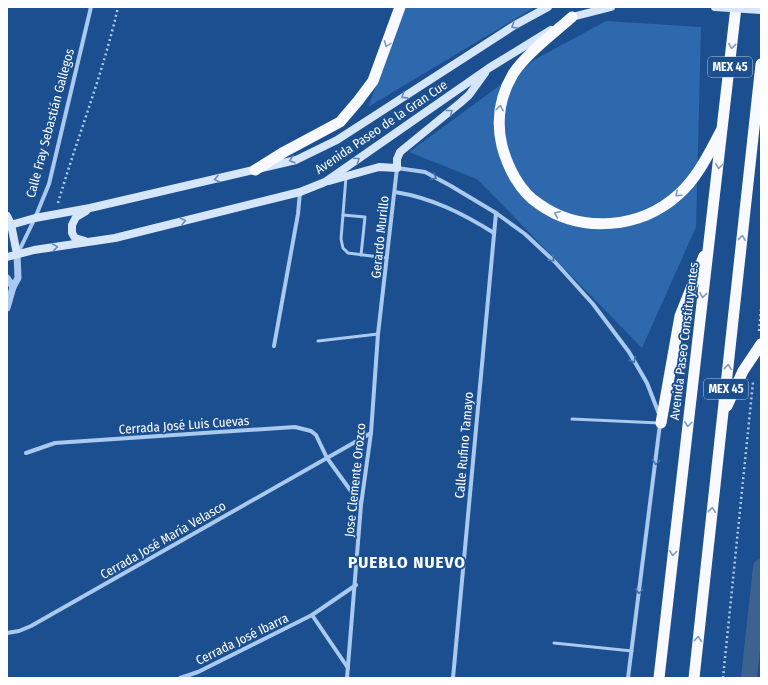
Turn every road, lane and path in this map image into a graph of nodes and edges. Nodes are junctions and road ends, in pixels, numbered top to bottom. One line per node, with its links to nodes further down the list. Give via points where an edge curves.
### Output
1 (91, 7): 24 (street, Calle Fray Sebastián Gallegos, via 49,184)
2 (118, 7): 23 (path, via 97,84 71,159)
3 (400, 7): 15 (highway, one-way to 15, via 372,81 340,122)
4 (548, 7): 15 (main road, Avenida Paseo de la Gran Cue, one-way to 15, via 515,25 337,140 296,160)
5 (611, 7): 9 (main road, Avenida Paseo de la Gran Cue)
6 (715, 7): 8 (main road, bridge)
7 (736, 7): 13 (highway, Avenida Paseo Constituyentes / MEX 45, one-way to 13)
8 (761, 10)
9 (572, 17): 11 (main road, Avenida Paseo de la Gran Cue); 13 (highway, one-way to 9, via 689,183 668,203 644,216 598,224 582,222 551,212 537,204 526,193 510,168 500,138 500,108 513,74 523,61)
10 (761, 64): 12 (highway, MEX 45)
11 (489, 68): 14 (main road, one-way to 11, via 400,152 469,95); 17 (main road, Avenida Paseo de la Gran Cue, one-way to 11)
12 (759, 105): 43 (highway, MEX 45, one-way to 12)
13 (723, 127): 27 (highway, Avenida Paseo Constituyentes / MEX 45, one-way to 27)
14 (396, 168): 16 (main road, via 379,167); 19 (street, Gerardo Murillo); 21 (street, one-way to 21, via 425,172)
15 (255, 170): 20 (main road, Avenida Paseo de la Gran Cue, one-way to 20)
16 (346, 177): 17 (main road); 22 (lane)
17 (325, 182): 18 (main road, Avenida Paseo de la Gran Cue)
18 (300, 192): 28 (main road, Avenida Paseo de la Gran Cue, one-way to 18, via 114,238); 40 (street)
19 (395, 192): 26 (street, via 433,201 470,218); 32 (street, Gerardo Murillo)
20 (90, 208): 23 (main road, Avenida Paseo de la Gran Cue); 28 (main road, via 76,217 72,225 75,238)
21 (496, 213): 26 (street, Calle Rufino Tamayo); 45 (street, one-way to 45, via 525,234 555,262 593,304 629,352 647,383)
22 (343, 215): 30 (lane, via 342,248 348,253); 30 (lane, via 365,217)
23 (55, 216): 24 (main road, Avenida Paseo de la Gran Cue)
24 (35, 218): 25 (main road, Avenida Paseo de la Gran Cue); 29 (street, Calle Fray Sebastián Gallegos)
25 (8, 222): 29 (main road)
26 (494, 233): 58 (street, Calle Rufino Tamayo)
27 (710, 240): 45 (highway, via 680,316); 60 (highway, Avenida Paseo Constituyentes / MEX 45, one-way to 60)
28 (86, 242): 29 (main road, Avenida Paseo de la Gran Cue, one-way to 28)
29 (17, 254): 31 (main road, Avenida Paseo de la Gran Cue); 34 (street, Calle Fray Sebastián Gallegos, via 18,278)
30 (361, 255): 32 (lane)
31 (7, 257)
32 (387, 258): 36 (street, Gerardo Murillo)
33 (7, 278): 34 (street)
34 (13, 287): 35 (street, Calle Fray Sebastián Gallegos)
35 (7, 308)
36 (382, 308): 38 (street, Jose Clemente Orozco)
37 (761, 309): 41 (path)
38 (378, 334): 39 (lane); 46 (street, Jose Clemente Orozco)
39 (318, 341)
40 (274, 346)
41 (759, 347): 43 (highway, via 743,371)
42 (754, 380): 62 (path)
43 (722, 418): 61 (highway, MEX 45, one-way to 43)
44 (572, 419): 45 (lane)
45 (661, 423): 54 (street, one-way to 54)
46 (371, 433): 48 (street, Cerrada José María Velasco); 49 (street, Jose Clemente Orozco)
47 (26, 453): 48 (street, Cerrada José Luis Cuevas, via 56,443 295,427 316,435)
48 (328, 458): 49 (street); 52 (street, Cerrada José María Velasco, via 32,626)
49 (362, 505): 50 (street, Jose Clemente Orozco)
50 (356, 586): 51 (street, Cerrada José Ibarra); 55 (street, Jose Clemente Orozco)
51 (312, 615): 55 (street); 56 (street, Cerrada José Ibarra, via 198,672)
52 (7, 633)
53 (554, 643): 54 (lane)
54 (632, 651): 59 (street)
55 (348, 668): 57 (street, Jose Clemente Orozco)
56 (180, 678)
57 (347, 678)
58 (453, 678)
59 (628, 678)
60 (658, 678)
61 (694, 678)
62 (723, 678)

